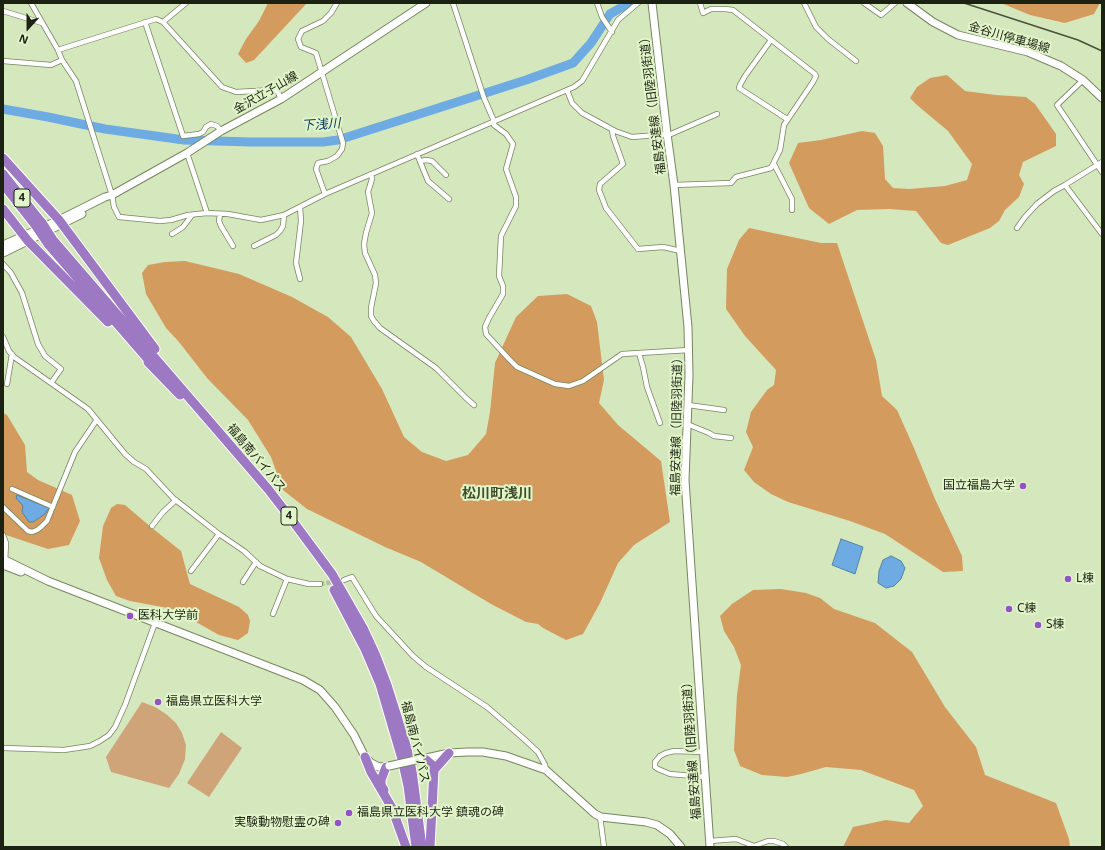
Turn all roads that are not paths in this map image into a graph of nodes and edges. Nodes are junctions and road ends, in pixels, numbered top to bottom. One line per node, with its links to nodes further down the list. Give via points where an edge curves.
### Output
1 (31, 3): 17 (street)
2 (186, 3): 16 (street)
3 (337, 3): 24 (street, via 323,21 302,31 298,39 301,47 316,53)
4 (426, 3): 24 (street, 金沢立子山線)
5 (453, 3): 31 (street, via 484,98)
6 (597, 3): 18 (street)
7 (638, 3): 18 (street, via 618,20)
8 (652, 3): 34 (street, 福島安達線（旧陸羽街道）)
9 (700, 3): 19 (street, via 703,13 711,9 733,10)
10 (804, 3): 23 (street, via 816,27)
11 (864, 3): 12 (street, via 881,14)
12 (895, 3)
13 (907, 3): 25 (street, 金谷川停車場線, via 933,22 958,35 1028,52 1061,66)
14 (3, 11): 17 (street)
15 (146, 22): 16 (street, via 156,19); 20 (street); 33 (street, via 183,136 199,134 211,124 217,126)
16 (163, 22): 28 (street, via 222,87 236,92 273,90 278,92)
17 (42, 23): 20 (street)
18 (612, 32): 26 (street, via 582,81)
19 (771, 40): 30 (street, via 816,76); 30 (street, via 739,88)
20 (58, 50): 21 (street)
21 (62, 60): 22 (street, via 51,65); 50 (street, via 76,81)
22 (3, 61)
23 (856, 61)
24 (322, 73): 28 (street, 金沢立子山線); 49 (street, via 343,143 337,156 318,163 316,169)
25 (1083, 80): 27 (street, 金谷川停車場線); 41 (street, via 1057,106)
26 (567, 90): 31 (street); 32 (street, via 572,103 582,113)
27 (1102, 98)
28 (281, 99): 33 (street, 金沢立子山線)
29 (717, 114): 34 (street)
30 (787, 119): 40 (street)
31 (494, 120): 36 (street); 75 (street, via 494,126 506,134 512,144 506,169 516,197 516,206 501,236 499,276 503,294 487,323 486,334 517,367 555,384 569,386 583,381 622,354)
32 (612, 130): 34 (street, via 632,137); 69 (street, via 623,164 600,184 599,190 606,208 638,249 663,247)
33 (219, 133): 35 (street, 金沢立子山線)
34 (667, 134): 47 (street, 福島安達線（旧陸羽街道）)
35 (186, 153): 50 (street, 金沢立子山線); 55 (street)
36 (417, 154): 38 (street); 44 (street)
37 (3, 158): 59 (highway)
38 (421, 161): 45 (street, via 432,161); 51 (street, via 428,181)
39 (1102, 162): 41 (street)
40 (774, 164): 47 (street, via 766,170 736,177 731,183); 54 (street, via 792,199)
41 (1097, 165): 42 (street); 48 (street)
42 (1102, 172)
43 (3, 174): 60 (highway, 福島南バイパス / 4)
44 (371, 174): 49 (street); 80 (street, via 368,192 372,213 364,244 376,284 371,316 380,328 436,368)
45 (446, 175)
46 (3, 184): 60 (highway, 福島南バイパス / 4)
47 (674, 184): 69 (street, 福島安達線（旧陸羽街道）)
48 (1065, 185): 61 (street, via 1037,204); 63 (street)
49 (325, 194): 52 (street)
50 (112, 195): 57 (street, via 119,218 160,221); 59 (street, 金沢立子山線)
51 (448, 199)
52 (300, 207): 58 (street); 72 (street, via 296,263)
53 (3, 209): 64 (highway)
54 (792, 210)
55 (207, 213): 56 (street); 57 (street)
56 (220, 214): 58 (street, via 261,220); 67 (street, via 221,226)
57 (192, 215): 62 (street, via 183,227)
58 (284, 215): 68 (street, via 280,231)
59 (61, 222): 64 (street, 金沢立子山線); 82 (highway)
60 (39, 225): 65 (highway, 福島南バイパス / 4, bridge)
61 (1017, 228)
62 (172, 234)
63 (1102, 234)
64 (26, 238): 66 (street, 金沢立子山線); 70 (street, 金沢立子山線); 79 (highway)
65 (51, 242): 79 (highway, 福島南バイパス / 4); 82 (highway, 福島南バイパス / 4)
66 (3, 245)
67 (234, 246)
68 (254, 246)
69 (682, 251): 74 (street, 福島安達線（旧陸羽街道）)
70 (3, 253)
71 (3, 264): 77 (street, via 22,293 38,344 46,356 61,369)
72 (300, 279)
73 (3, 338): 76 (street)
74 (689, 350): 75 (street); 81 (street, 福島安達線（旧陸羽街道）)
75 (639, 353): 85 (street, via 647,387)
76 (12, 354): 77 (street); 78 (street)
77 (51, 383): 84 (street, via 88,409)
78 (7, 384)
79 (184, 399): 117 (highway, 福島南バイパス / 4, via 306,547 348,615 380,684 392,723 408,786)
80 (474, 405)
81 (688, 405): 83 (street); 86 (street, 福島安達線（旧陸羽街道）)
82 (199, 408): 118 (highway, 福島南バイパス / 4, via 292,520 332,574 363,628 382,670 406,745)
83 (724, 410)
84 (96, 421): 89 (street, via 125,454 146,469); 91 (street, via 74,452)
85 (660, 423)
86 (687, 424): 87 (street, via 714,436); 105 (street, 福島安達線（旧陸羽街道）, via 684,480)
87 (731, 438)
88 (12, 490): 91 (street)
89 (176, 500): 92 (street); 93 (street)
90 (3, 507): 91 (street, via 24,529 32,532 48,521)
91 (53, 507)
92 (152, 526)
93 (219, 534): 95 (street); 97 (street)
94 (3, 535): 96 (street, via 6,543)
95 (256, 562): 98 (street); 100 (street)
96 (4, 563): 103 (street)
97 (191, 571)
98 (287, 579): 101 (street); 102 (street)
99 (344, 580): 111 (street, via 352,577 376,616 413,656 487,707 538,752)
100 (243, 582)
101 (320, 584)
102 (273, 614)
103 (155, 623): 104 (street, via 125,705 109,735 90,746 64,750); 107 (street, via 303,680 320,690 335,707)
104 (3, 748)
105 (704, 752): 112 (street, 福島安達線（旧陸羽街道）); 112 (street, via 666,753 660,756 655,766 670,774)
106 (449, 753): 108 (street); 110 (highway); 111 (street, via 483,752 506,756)
107 (365, 757): 109 (street, via 375,765); 113 (highway)
108 (422, 759): 109 (street, bridge); 110 (highway, via 432,765)
109 (388, 767): 113 (highway, via 381,785)
110 (434, 770): 119 (highway)
111 (546, 770): 114 (street, via 580,802)
112 (705, 777): 115 (street, 福島安達線（旧陸羽街道）)
113 (392, 808): 116 (highway)
114 (600, 816): 120 (street); 121 (street, via 657,825)
115 (710, 844): 122 (street, via 736,839 754,846 774,841)
116 (406, 847)
117 (416, 847)
118 (422, 847)
119 (430, 847)
120 (604, 847)
121 (681, 847)
122 (786, 847)

